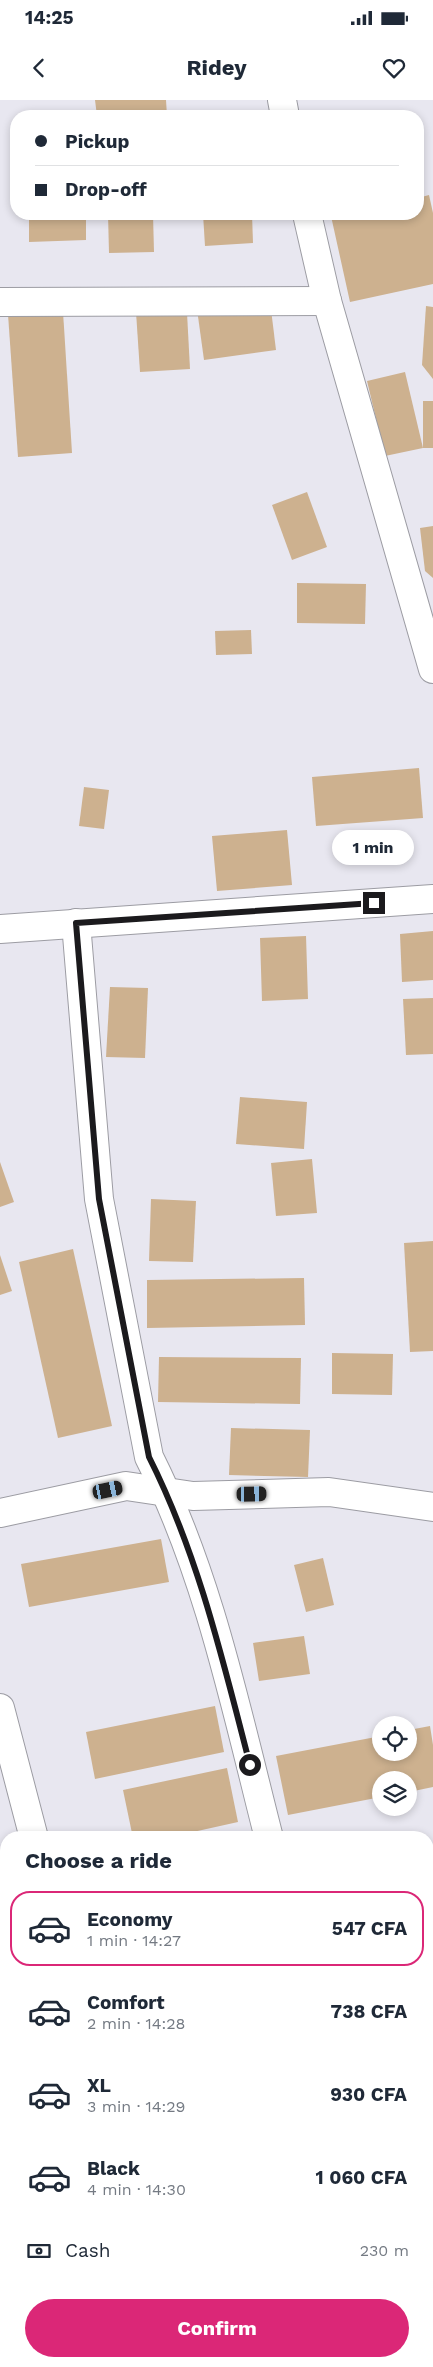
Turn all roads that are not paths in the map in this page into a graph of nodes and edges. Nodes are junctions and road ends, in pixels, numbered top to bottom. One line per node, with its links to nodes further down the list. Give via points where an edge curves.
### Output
1 (308, 220): 3 (street)
2 (0, 302): 3 (street)
3 (327, 302): 4 (street)
4 (432, 664)
5 (433, 899): 6 (street)
6 (76, 923): 7 (street); 8 (street, via 99,1199 149,1457)
7 (0, 929)
8 (167, 1492): 9 (street, via 193,1496 330,1492); 10 (street, via 126,1486); 13 (street, via 213,1621)
9 (433, 1507)
10 (0, 1513)
11 (0, 1708): 12 (street)
12 (32, 1831)
13 (266, 1831)

